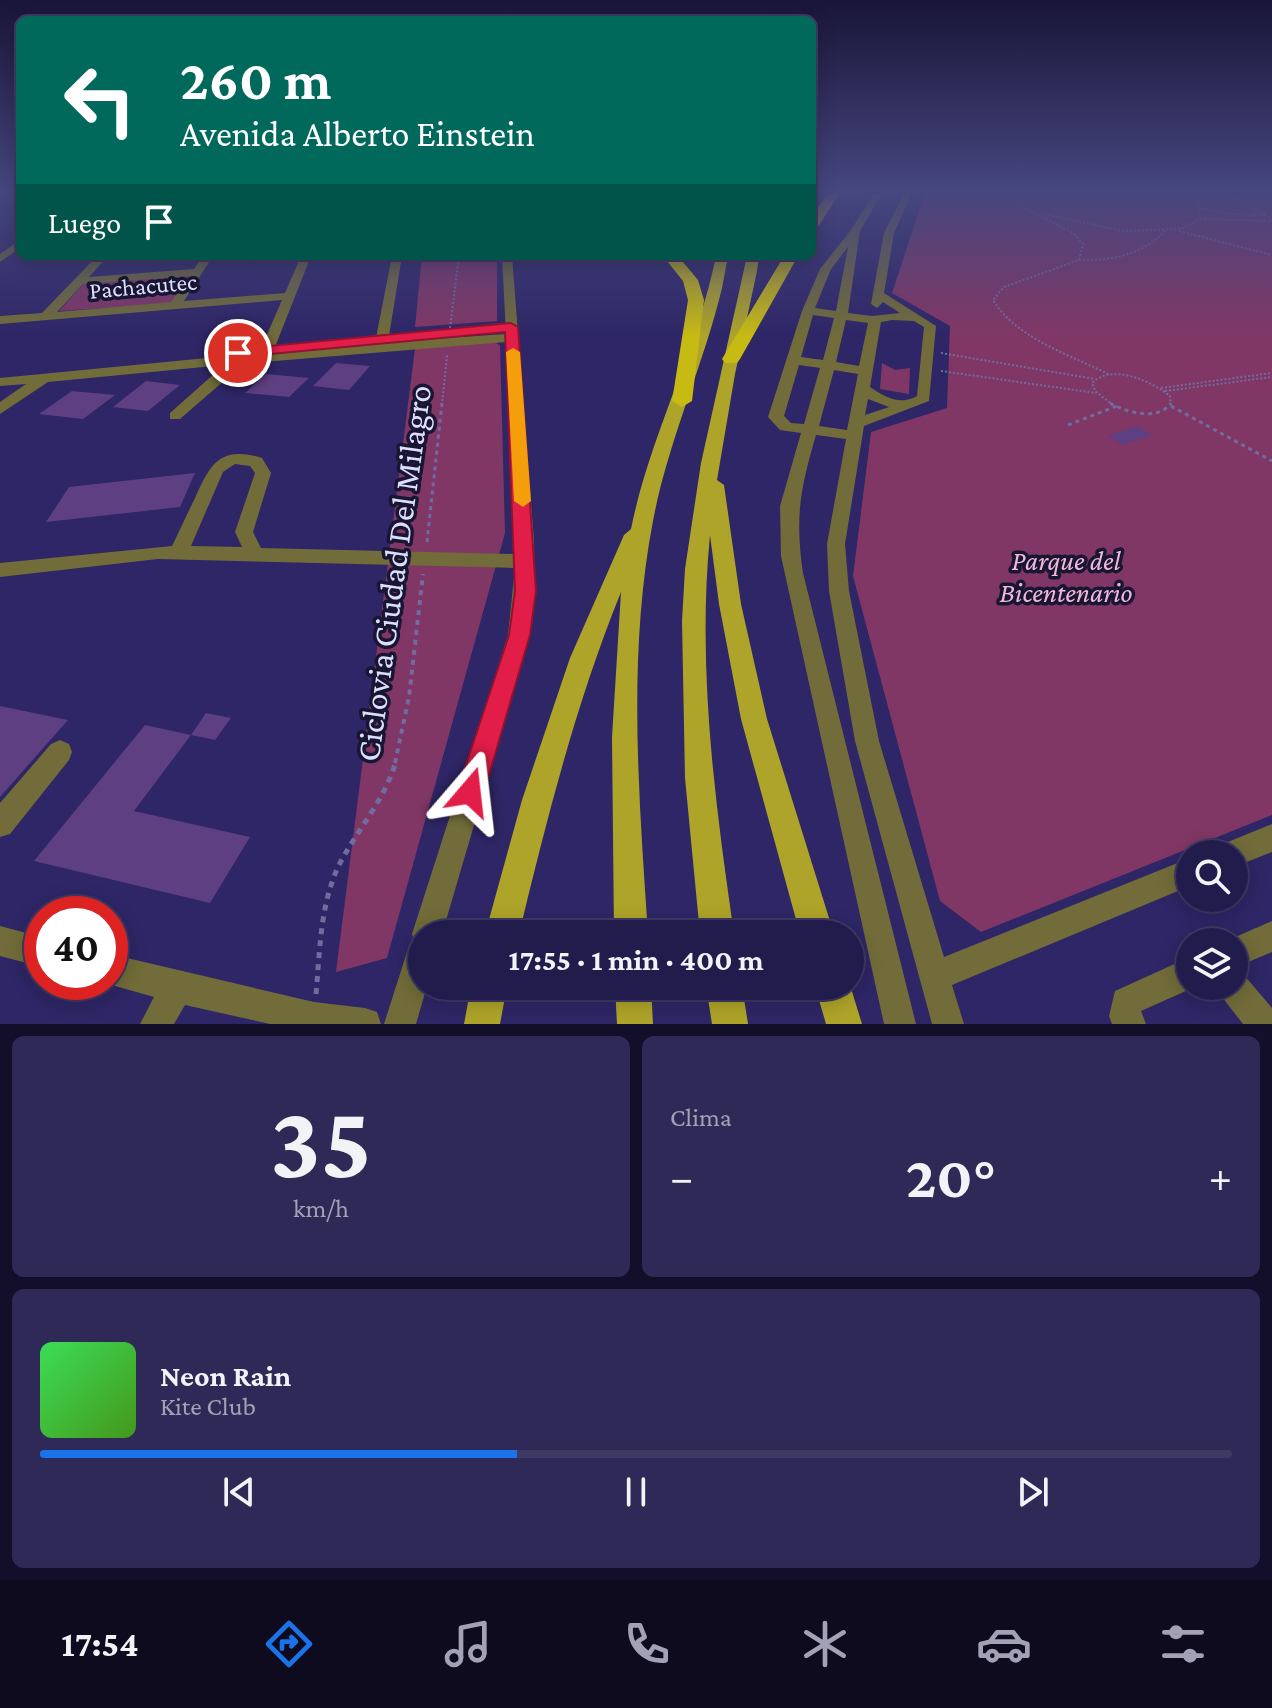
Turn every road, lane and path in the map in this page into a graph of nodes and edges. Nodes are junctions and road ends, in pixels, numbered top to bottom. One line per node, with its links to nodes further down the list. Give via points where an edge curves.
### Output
1 (847, 241): 19 (street)
2 (854, 241): 20 (street)
3 (885, 241): 22 (street)
4 (1081, 241): 18 (path)
5 (1154, 241): 18 (path, via 1127,256)
6 (1216, 241): 7 (path)
7 (1272, 255)
8 (99, 260): 23 (street)
9 (206, 260): 21 (street)
10 (304, 260): 25 (street)
11 (396, 260): 35 (street)
12 (459, 260): 34 (path, Ciclovia Ciudad Del Milagro)
13 (507, 260): 33 (street)
14 (673, 260): 53 (highway, via 690,280 696,300)
15 (721, 260): 53 (main road)
16 (753, 260): 38 (main road)
17 (788, 260): 38 (highway)
18 (1079, 260): 45 (path, via 1004,287 993,300 1011,322)
19 (828, 266): 20 (street); 27 (street)
20 (851, 270): 22 (street); 28 (street)
21 (198, 272): 23 (street); 26 (street)
22 (881, 275): 24 (street)
23 (79, 281): 29 (street)
24 (878, 294): 30 (street); 32 (street)
25 (289, 296): 26 (street, Pachacutec); 37 (street)
26 (175, 305): 29 (street, Pachacutec)
27 (808, 311): 28 (street); 40 (street)
28 (839, 315): 32 (street); 41 (street)
29 (46, 316): 31 (street, Pachacutec)
30 (917, 318): 32 (street); 36 (street, via 930,326)
31 (0, 320)
32 (875, 320): 43 (street)
33 (512, 333): 34 (street); 68 (street)
34 (449, 337): 35 (street); 67 (path, Ciclovia Ciudad Del Milagro)
35 (382, 343): 37 (street)
36 (929, 351): 42 (street); 48 (path)
37 (266, 354): 39 (street); 44 (street)
38 (731, 359): 62 (main road)
39 (234, 360): 47 (street); 58 (street)
40 (792, 360): 41 (street); 61 (street, via 776,417 786,427)
41 (826, 366): 43 (street); 61 (street)
42 (927, 369): 52 (path); 54 (street, via 924,398)
43 (866, 371): 50 (street)
44 (0, 374)
45 (1110, 375): 48 (path); 51 (path, via 1138,378)
46 (1272, 375): 51 (path)
47 (44, 378): 49 (street); 57 (street)
48 (1095, 379): 52 (path)
49 (0, 382)
50 (862, 389): 54 (street, via 885,402); 60 (street)
51 (1162, 389): 56 (path)
52 (1096, 393): 55 (path)
53 (682, 401): 64 (main road)
54 (910, 406): 60 (street)
55 (1117, 406): 56 (path, via 1145,413); 59 (path)
56 (1171, 406): 63 (path)
57 (0, 409)
58 (175, 416)
59 (1068, 425)
60 (853, 430): 61 (street); 85 (street, via 836,544 839,591 867,741)
61 (810, 431): 102 (street, via 789,503 793,573)
62 (711, 461): 78 (main road, via 698,554 694,685 702,819); 79 (main road, via 730,604 754,719)
63 (1272, 461)
64 (646, 505): 76 (main road, via 582,658); 77 (main road, via 625,696)
65 (179, 552): 66 (street); 66 (street, via 216,470 240,458 256,462 263,473 244,532); 69 (street)
66 (254, 553): 67 (street)
67 (425, 560): 68 (street); 94 (path, Ciclovia Ciudad Del Milagro, via 400,747 386,786 330,887)
68 (526, 561): 75 (street, via 519,635)
69 (0, 570)
70 (60, 752): 71 (street)
71 (0, 824)
72 (1272, 838): 73 (street)
73 (1248, 848)
74 (1176, 878): 85 (street)
75 (431, 920)
76 (506, 920)
77 (630, 920)
78 (715, 920)
79 (813, 920)
80 (1272, 936): 83 (street)
81 (0, 941): 82 (street)
82 (24, 947)
83 (1248, 947)
84 (128, 974): 87 (street)
85 (933, 977): 103 (street)
86 (1176, 979): 104 (street, via 1126,1002)
87 (178, 987): 94 (street); 95 (street)
88 (408, 998): 97 (street)
89 (486, 1000): 98 (main road)
90 (634, 1000): 99 (main road)
91 (726, 1000): 100 (main road)
92 (837, 1000): 101 (main road)
93 (1244, 1000): 105 (street)
94 (314, 1018): 96 (street)
95 (156, 1024)
96 (365, 1024)
97 (400, 1024)
98 (482, 1024)
99 (635, 1024)
100 (730, 1024)
101 (844, 1024)
102 (900, 1024)
103 (948, 1024)
104 (1130, 1024)
105 (1264, 1024)

